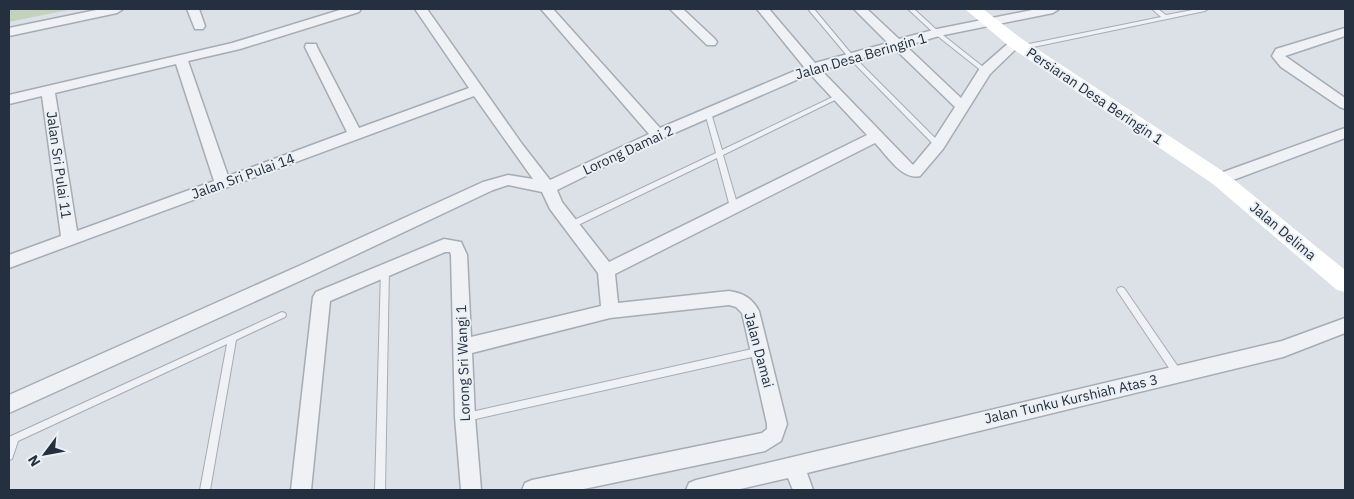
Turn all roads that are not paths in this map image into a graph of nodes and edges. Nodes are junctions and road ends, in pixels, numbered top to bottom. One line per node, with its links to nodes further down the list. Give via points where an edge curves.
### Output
1 (117, 9): 19 (street)
2 (193, 9): 18 (street)
3 (355, 9): 15 (street)
4 (421, 9): 31 (street)
5 (547, 9): 39 (street)
6 (676, 9): 22 (street)
7 (763, 9): 28 (street)
8 (811, 9): 26 (lane)
9 (860, 9): 24 (street)
10 (911, 9): 21 (lane)
11 (973, 9): 17 (main road, Persiaran Desa Beringin 1)
12 (1053, 9): 17 (street, Jalan Desa Beringin 1)
13 (1155, 9): 16 (lane)
14 (1205, 9): 16 (lane)
15 (325, 13): 27 (street, via 235,46)
16 (1165, 17): 23 (lane)
17 (989, 21): 21 (street, Jalan Desa Beringin 1); 23 (main road, Persiaran Desa Beringin 1)
18 (199, 26)
19 (9, 32)
20 (1345, 32): 34 (street, via 1281,52 1278,56)
21 (937, 33): 24 (street, Jalan Desa Beringin 1); 29 (lane)
22 (711, 42)
23 (1019, 45): 29 (street); 43 (main road, Persiaran Desa Beringin 1)
24 (897, 46): 26 (street, Jalan Desa Beringin 1); 35 (street)
25 (311, 48): 38 (street)
26 (852, 58): 28 (street, Jalan Desa Beringin 1); 41 (lane)
27 (181, 59): 30 (street); 44 (street)
28 (812, 68): 32 (street); 36 (street, Jalan Desa Beringin 1)
29 (985, 71): 35 (street)
30 (48, 90): 33 (street); 48 (street, Jalan Sri Pulai 11)
31 (477, 90): 38 (street, Jalan Sri Pulai 14); 45 (street)
32 (839, 96): 40 (street); 42 (lane)
33 (9, 98)
34 (1345, 104)
35 (963, 106): 41 (street)
36 (708, 113): 39 (street, Lorong Damai 2); 42 (lane)
37 (1345, 132): 43 (street)
38 (356, 135): 44 (street, Jalan Sri Pulai 14)
39 (658, 135): 45 (street, Lorong Damai 2)
40 (876, 136): 41 (street, via 908,169 915,172); 46 (street)
41 (938, 145)
42 (718, 155): 46 (lane); 47 (lane)
43 (1220, 179): 52 (main road, Jalan Delima)
44 (223, 184): 48 (street, Jalan Sri Pulai 14)
45 (548, 188): 47 (street, via 555,205); 61 (street, via 508,180 488,186)
46 (734, 207): 51 (street)
47 (571, 225): 51 (street)
48 (70, 240): 49 (street, Jalan Sri Pulai 14)
49 (9, 262)
50 (385, 269): 58 (street, Lorong Sri Wangi 1, via 444,244 455,247 459,255); 67 (street, via 322,297); 68 (lane)
51 (606, 271): 54 (street)
52 (1345, 283)
53 (1121, 290): 60 (lane)
54 (610, 311): 58 (street, Jalan Damai); 59 (street, Jalan Damai, via 738,299 750,311)
55 (282, 315): 57 (lane)
56 (1345, 325): 60 (street, Jalan Tunku Kurshiah Atas 3, via 1283,348)
57 (232, 339): 63 (lane); 66 (lane)
58 (463, 347): 62 (street, Lorong Sri Wangi 1)
59 (761, 351): 62 (lane); 70 (street, Jalan Damai, via 777,424 777,432 772,438)
60 (1178, 374): 65 (street, Jalan Tunku Kurshiah Atas 3)
61 (9, 404)
62 (465, 417): 69 (street, Lorong Sri Wangi 1)
63 (12, 440): 64 (lane)
64 (9, 456)
65 (794, 465): 71 (street, Jalan Tunku Kurshiah Atas 3); 72 (street)
66 (205, 490)
67 (301, 490)
68 (380, 490)
69 (471, 490)
70 (532, 490)
71 (700, 490)
72 (803, 490)

